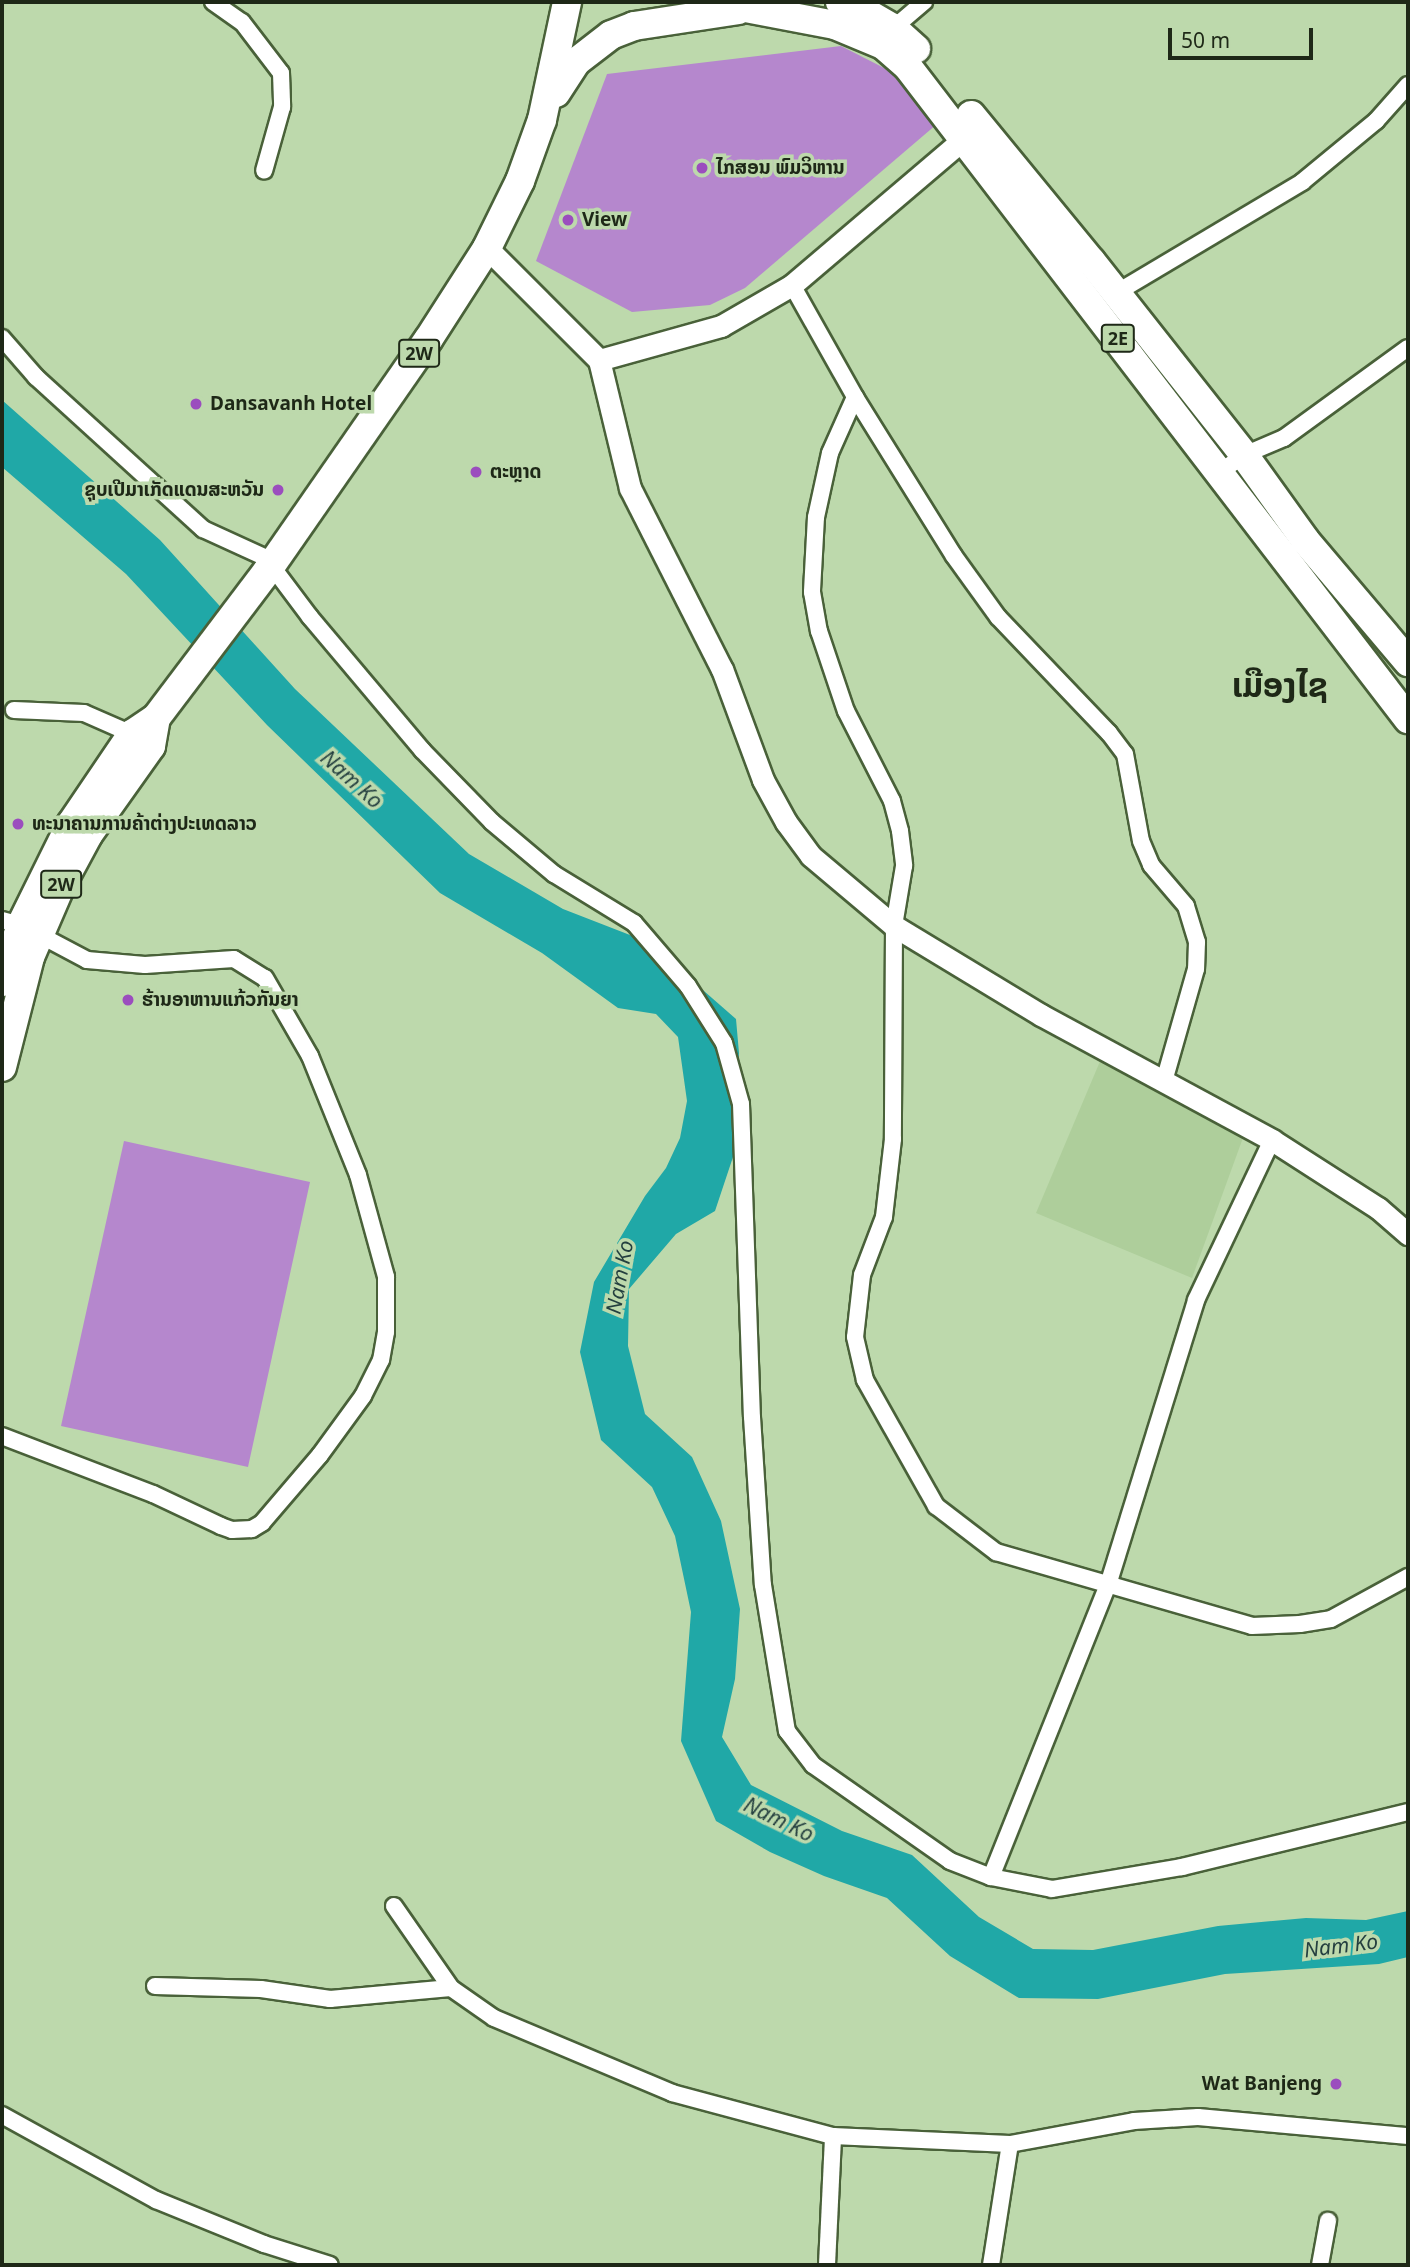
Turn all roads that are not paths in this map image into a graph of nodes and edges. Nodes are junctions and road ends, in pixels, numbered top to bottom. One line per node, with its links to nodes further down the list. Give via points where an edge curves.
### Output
1 (213, 2): 11 (street, via 242,22 281,74 282,107)
2 (567, 2): 9 (highway, 2W)
3 (714, 2): 6 (highway, 2E)
4 (840, 2): 7 (highway, 2E, via 855,6)
5 (924, 2): 7 (street)
6 (743, 10): 7 (highway, 2E); 9 (highway, via 634,26 611,35 576,62)
7 (885, 35): 10 (highway, 2E); 13 (highway, 2E, via 921,53)
8 (1408, 85): 15 (street, via 1376,121 1302,182)
9 (542, 120): 12 (highway, 2W, via 520,181)
10 (965, 138): 13 (highway, 2E); 14 (street)
11 (264, 171)
12 (487, 248): 18 (street); 22 (highway, 2W)
13 (1082, 269): 15 (highway, 2E); 21 (highway, 2E)
14 (792, 285): 18 (street, via 721,326); 19 (street)
15 (1116, 293): 20 (highway, 2E)
16 (2, 338): 22 (street, via 36,377 203,529)
17 (1408, 348): 20 (street, via 1284,438)
18 (599, 360): 29 (street, via 630,488 722,670 763,780 811,856)
19 (855, 397): 29 (street, via 830,453 816,517 812,592 819,631 846,711 892,801 900,831 904,866); 32 (street, via 954,556 998,617 1125,754 1141,841 1151,865 1186,906 1197,942 1196,969)
20 (1244, 455): 21 (street); 23 (highway, 2E, via 1305,540)
21 (1220, 472): 26 (highway, 2E)
22 (271, 565): 24 (highway, 2W); 39 (street, via 422,750 492,822 554,874 635,923 688,986 724,1043 741,1104 763,1585 787,1731 813,1765 950,1861)
23 (1408, 662)
24 (163, 707): 27 (highway, 2W); 28 (highway, 2W, via 151,746 88,835 61,884)
25 (14, 710): 27 (street, via 84,713)
26 (1408, 719)
27 (132, 734): 28 (highway, 2W, via 72,824)
28 (21, 926): 30 (highway, 2W); 31 (highway, 2W, via 30,957); 35 (street, via 87,960 145,965 234,959 265,978 310,1056 358,1175 386,1277 386,1332 381,1360 363,1396 320,1455 252,1529 221,1526 153,1494)
29 (894, 926): 32 (street, via 1041,1015); 37 (street, via 893,1139 884,1217 862,1275 855,1337 866,1380 936,1506 996,1552)
30 (2, 982)
31 (2, 1067)
32 (1164, 1082): 33 (street)
33 (1272, 1140): 34 (street, via 1378,1209); 37 (street, via 1196,1300)
34 (1408, 1234)
35 (2, 1436)
36 (1408, 1577): 37 (street, via 1331,1619 1252,1626)
37 (1108, 1585): 39 (street)
38 (1408, 1811): 39 (street, via 1182,1867 1052,1889)
39 (991, 1877)
40 (394, 1906): 42 (street)
41 (155, 1986): 42 (street, via 261,1989 330,1999)
42 (451, 1988): 44 (street, via 494,2018 672,2093)
43 (2, 2115): 48 (street, via 156,2200)
44 (833, 2136): 46 (street); 49 (street)
45 (1408, 2136): 46 (street, via 1198,2117 1134,2121)
46 (1010, 2144): 50 (street)
47 (1328, 2221): 51 (street)
48 (330, 2265)
49 (827, 2265)
50 (991, 2265)
51 (1320, 2265)

